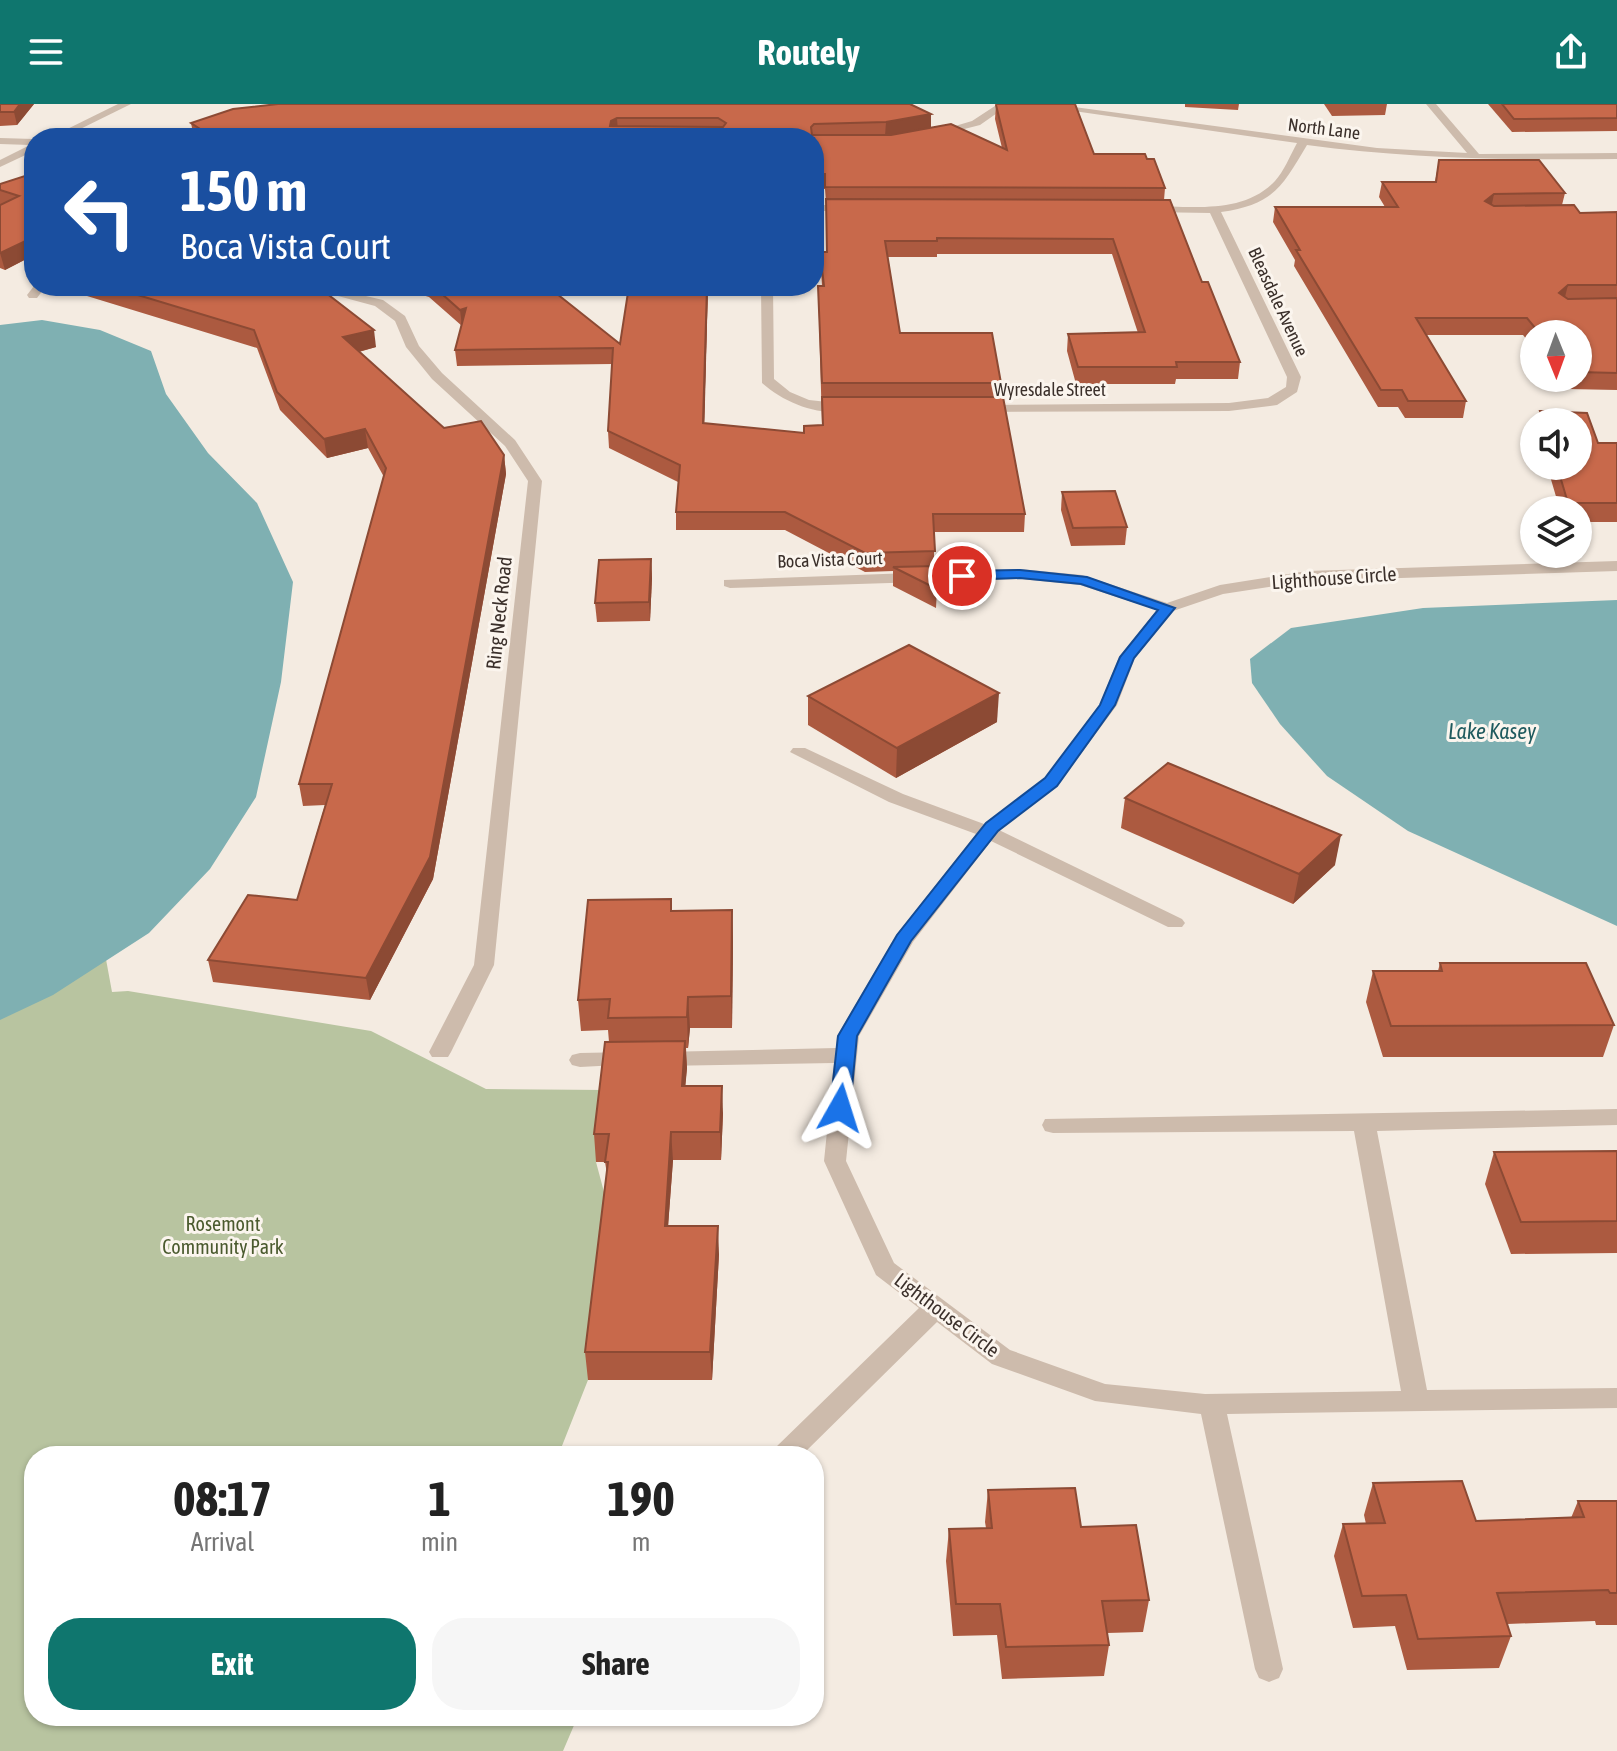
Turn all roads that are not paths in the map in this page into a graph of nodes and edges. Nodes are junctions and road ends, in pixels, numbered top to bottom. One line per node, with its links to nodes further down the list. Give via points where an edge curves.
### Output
1 (126, 104): 8 (street)
2 (1005, 104): 9 (street, via 976,123)
3 (1030, 104): 7 (street, North Lane)
4 (1118, 104): 7 (street)
5 (1431, 104): 18 (street)
6 (969, 112): 9 (street)
7 (1108, 117): 12 (street, North Lane)
8 (75, 128)
9 (957, 128): 10 (street)
10 (920, 137)
11 (0, 141): 13 (street)
12 (1303, 143): 18 (street, North Lane); 23 (street, via 1267,194)
13 (24, 144)
14 (0, 151): 15 (street)
15 (24, 153)
16 (24, 155): 19 (street)
17 (1617, 156): 18 (street, North Lane)
18 (1476, 157)
19 (0, 164)
20 (824, 208): 21 (street)
21 (862, 208)
22 (1134, 209): 23 (street)
23 (1214, 209): 26 (street, Bleasdale Avenue, via 1294,377 1292,389)
24 (349, 296): 35 (street, Ring Neck Road, via 379,303 401,319 413,347 510,443 535,481 484,965)
25 (767, 296): 27 (street, via 767,380 782,396 813,407)
26 (1272, 402): 28 (street, Wyresdale Street, via 1229,407)
27 (863, 408)
28 (958, 408)
29 (1617, 566): 31 (street, Lighthouse Circle, via 1307,576 1220,590)
30 (730, 583): 31 (street, Boca Vista Court, via 1020,574 1082,580)
31 (1167, 608): 33 (street, Lighthouse Circle, via 1127,657 1108,705 1051,782)
32 (799, 752): 33 (street, via 896,798)
33 (988, 832): 34 (street); 36 (street, Lighthouse Circle, via 904,939 848,1036)
34 (1175, 923)
35 (440, 1052)
36 (845, 1055): 37 (street); 41 (street, Lighthouse Circle, via 835,1161 885,1269)
37 (580, 1060)
38 (1617, 1117): 39 (street)
39 (1364, 1123): 40 (street); 43 (street)
40 (1053, 1125)
41 (935, 1308): 44 (street, Lighthouse Circle, via 1001,1357 1104,1394); 45 (street)
42 (1617, 1398): 43 (street, Lighthouse Circle)
43 (1416, 1401): 44 (street, Lighthouse Circle)
44 (1212, 1404): 46 (street)
45 (794, 1446)
46 (1269, 1669)

